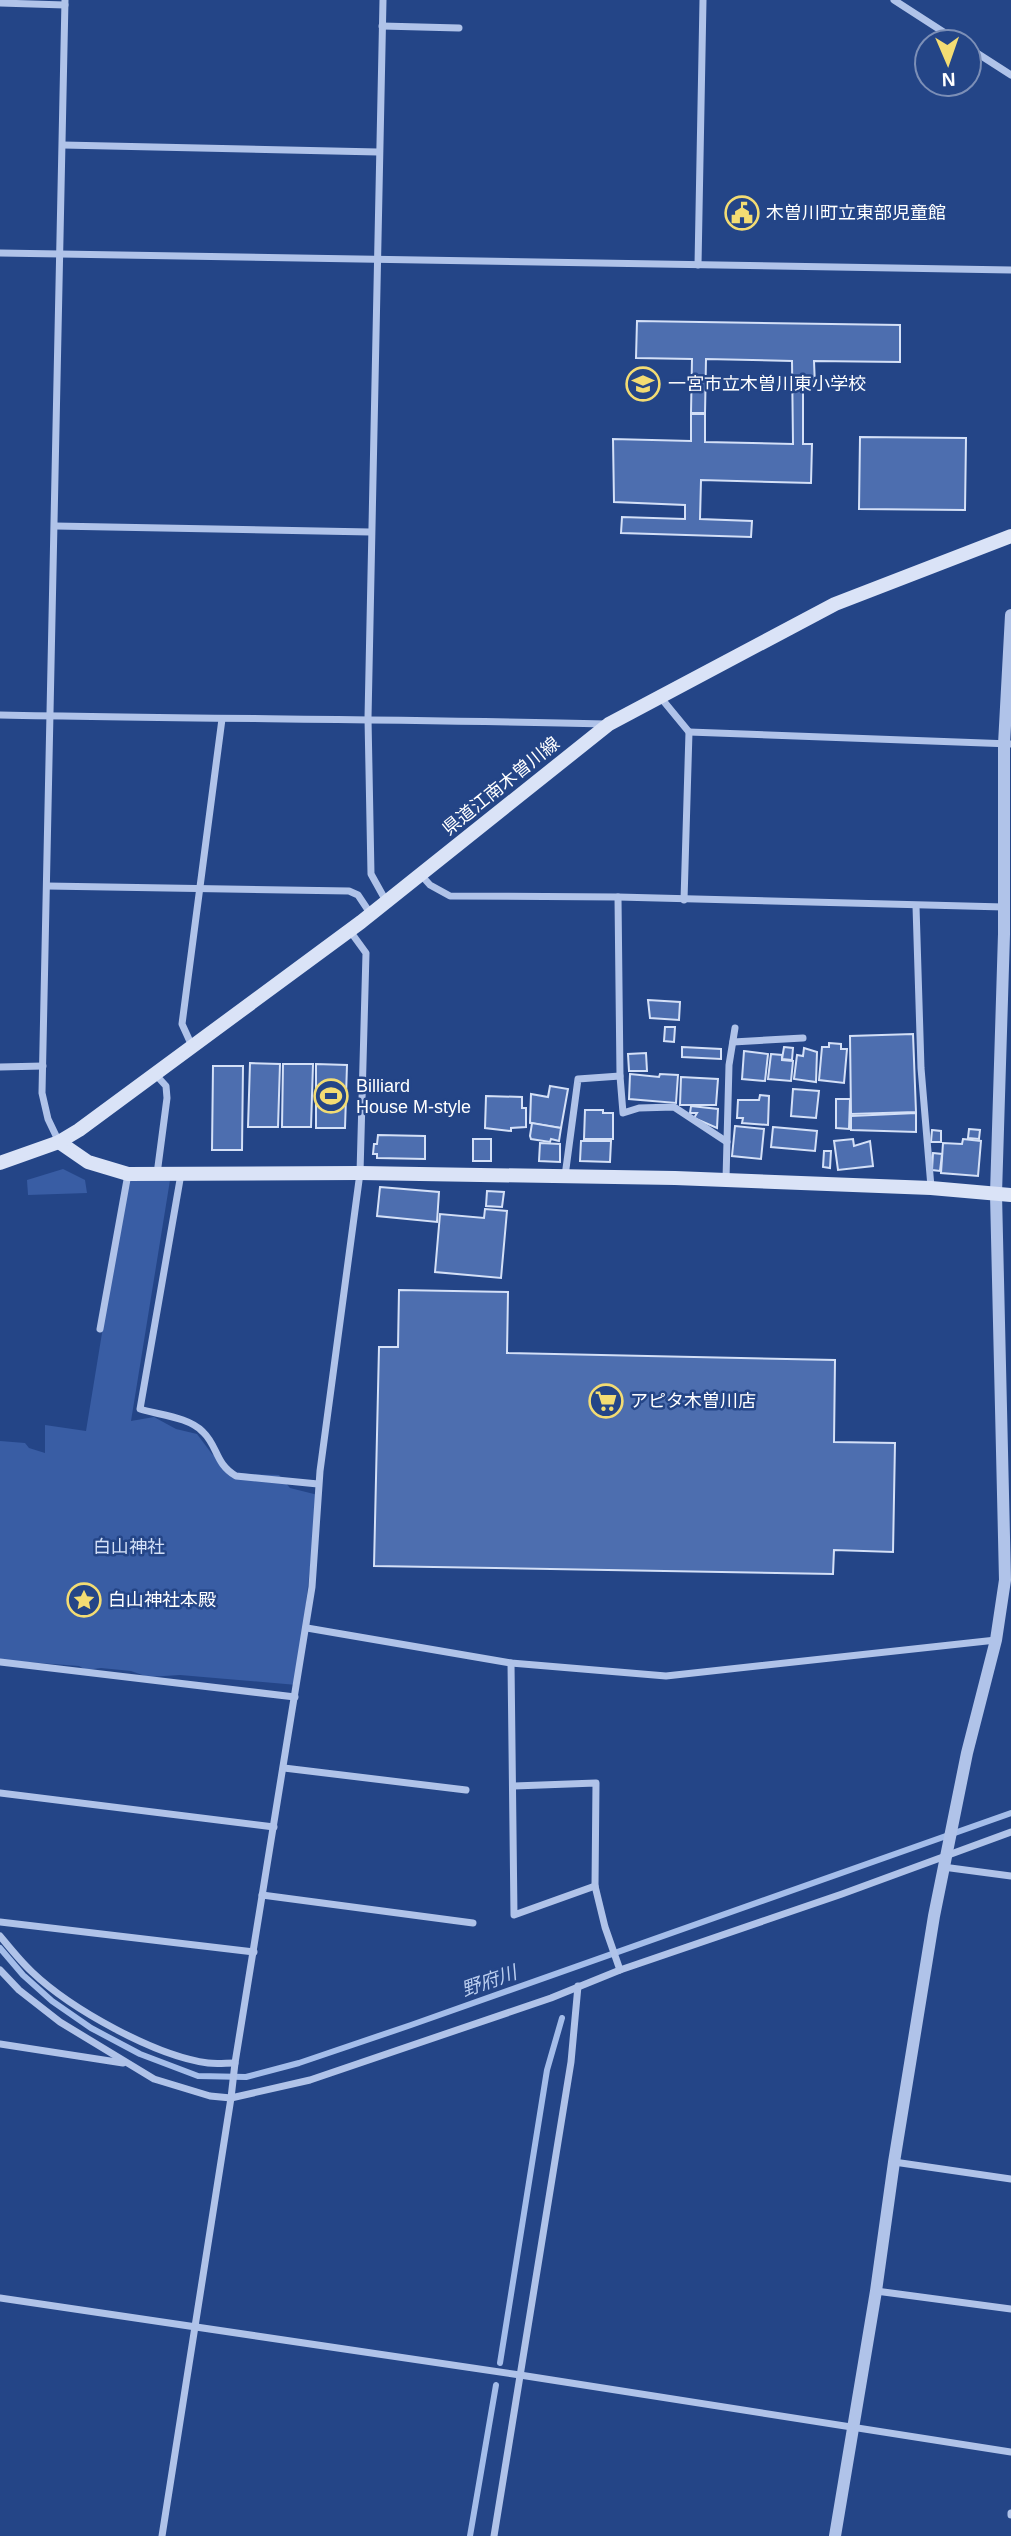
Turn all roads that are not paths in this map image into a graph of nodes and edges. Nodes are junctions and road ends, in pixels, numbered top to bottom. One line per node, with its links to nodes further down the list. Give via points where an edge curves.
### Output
1 (383, 0): 6 (street)
2 (704, 0): 16 (street)
3 (894, 0): 8 (street)
4 (65, 2): 5 (street); 11 (street)
5 (0, 3)
6 (382, 26): 7 (street); 12 (street)
7 (459, 28)
8 (937, 28)
9 (983, 57): 10 (street)
10 (1011, 75)
11 (63, 145): 12 (street); 14 (street)
12 (378, 152): 15 (street)
13 (0, 253): 14 (street)
14 (60, 254): 15 (street); 18 (street)
15 (376, 261): 16 (street); 19 (street)
16 (698, 265): 17 (street)
17 (1011, 270)
18 (55, 526): 19 (street); 25 (street)
19 (370, 532): 26 (street)
20 (1011, 536): 23 (main road, 県道江南木曽川線, via 835,604)
21 (1011, 615): 22 (street)
22 (1010, 634): 30 (street)
23 (659, 696): 28 (main road, 県道江南木曽川線); 29 (street)
24 (0, 715): 25 (street)
25 (51, 716): 27 (street); 32 (street)
26 (368, 718): 27 (street); 28 (street); 36 (street, via 371,874)
27 (222, 719): 33 (street)
28 (609, 724): 31 (main road, 県道江南木曽川線)
29 (689, 732): 30 (street); 35 (street)
30 (1008, 744): 38 (street)
31 (421, 874): 34 (street, via 450,896); 36 (main road, 県道江南木曽川線)
32 (47, 886): 33 (street); 47 (street)
33 (201, 889): 39 (street, via 349,891 358,895); 46 (street, via 182,1024)
34 (618, 897): 35 (street); 50 (street)
35 (684, 900): 37 (street)
36 (386, 901): 39 (main road, 県道江南木曽川線)
37 (916, 906): 38 (street); 60 (street, via 921,1068)
38 (1004, 906): 41 (street)
39 (370, 913): 40 (main road, 県道江南木曽川線)
40 (349, 931): 46 (main road, 県道江南木曽川線); 54 (street, via 366,953)
41 (1008, 934): 44 (street)
42 (735, 1028): 45 (street)
43 (803, 1038): 45 (street)
44 (1006, 1041): 61 (street)
45 (733, 1042): 52 (street)
46 (193, 1046): 49 (main road, 県道江南木曽川線)
47 (43, 1066): 48 (street); 51 (street, via 47,1119)
48 (0, 1067)
49 (156, 1075): 51 (main road, 県道江南木曽川線); 56 (street, via 166,1086 167,1098)
50 (620, 1076): 52 (street, via 623,1113 674,1107); 58 (street, via 578,1079)
51 (59, 1142): 53 (main road, 県道江南木曽川線); 55 (main road, via 88,1163)
52 (727, 1142): 59 (street)
53 (0, 1163)
54 (360, 1173): 57 (main road); 58 (main road); 64 (street)
55 (128, 1174): 56 (main road); 62 (street)
56 (157, 1174): 57 (main road)
57 (181, 1174): 64 (street, via 140,1409 194,1425 205,1433 224,1469 236,1476)
58 (565, 1176): 59 (main road)
59 (726, 1179): 60 (main road)
60 (931, 1188): 61 (main road)
61 (1004, 1194): 63 (street)
62 (100, 1329)
63 (1006, 1372): 65 (street)
64 (318, 1484): 66 (street)
65 (1008, 1580): 67 (street)
66 (307, 1628): 69 (street); 70 (street)
67 (996, 1640): 69 (street, via 666,1676); 77 (street)
68 (0, 1662): 70 (street)
69 (511, 1664): 72 (street)
70 (295, 1696): 71 (street)
71 (284, 1768): 73 (street); 75 (street)
72 (513, 1786): 79 (street, via 596,1783); 79 (street, via 514,1916)
73 (466, 1790)
74 (0, 1793): 75 (street)
75 (274, 1827): 80 (street)
76 (1011, 1832): 77 (street)
77 (945, 1858): 78 (street); 86 (street); 92 (street)
78 (1011, 1876)
79 (595, 1886): 86 (street)
80 (262, 1895): 82 (street); 84 (street)
81 (0, 1922): 84 (street)
82 (473, 1923)
83 (0, 1936): 90 (street, via 33,1973 119,2030 178,2056)
84 (254, 1952): 90 (street)
85 (0, 1970): 89 (street, via 60,2022)
86 (620, 1970): 87 (street)
87 (578, 1986): 91 (street, via 310,2080); 98 (street, via 571,2062)
88 (0, 2044): 89 (street)
89 (127, 2064): 91 (street, via 153,2079)
90 (235, 2066): 91 (street)
91 (231, 2098): 97 (street)
92 (894, 2162): 93 (street); 94 (street)
93 (1011, 2179)
94 (876, 2291): 96 (street); 99 (street)
95 (0, 2298): 97 (street)
96 (1011, 2309)
97 (196, 2327): 98 (street); 101 (street)
98 (520, 2375): 99 (street); 102 (street)
99 (852, 2427): 100 (street); 103 (street)
100 (1011, 2452)
101 (162, 2536)
102 (494, 2536)
103 (835, 2536)

